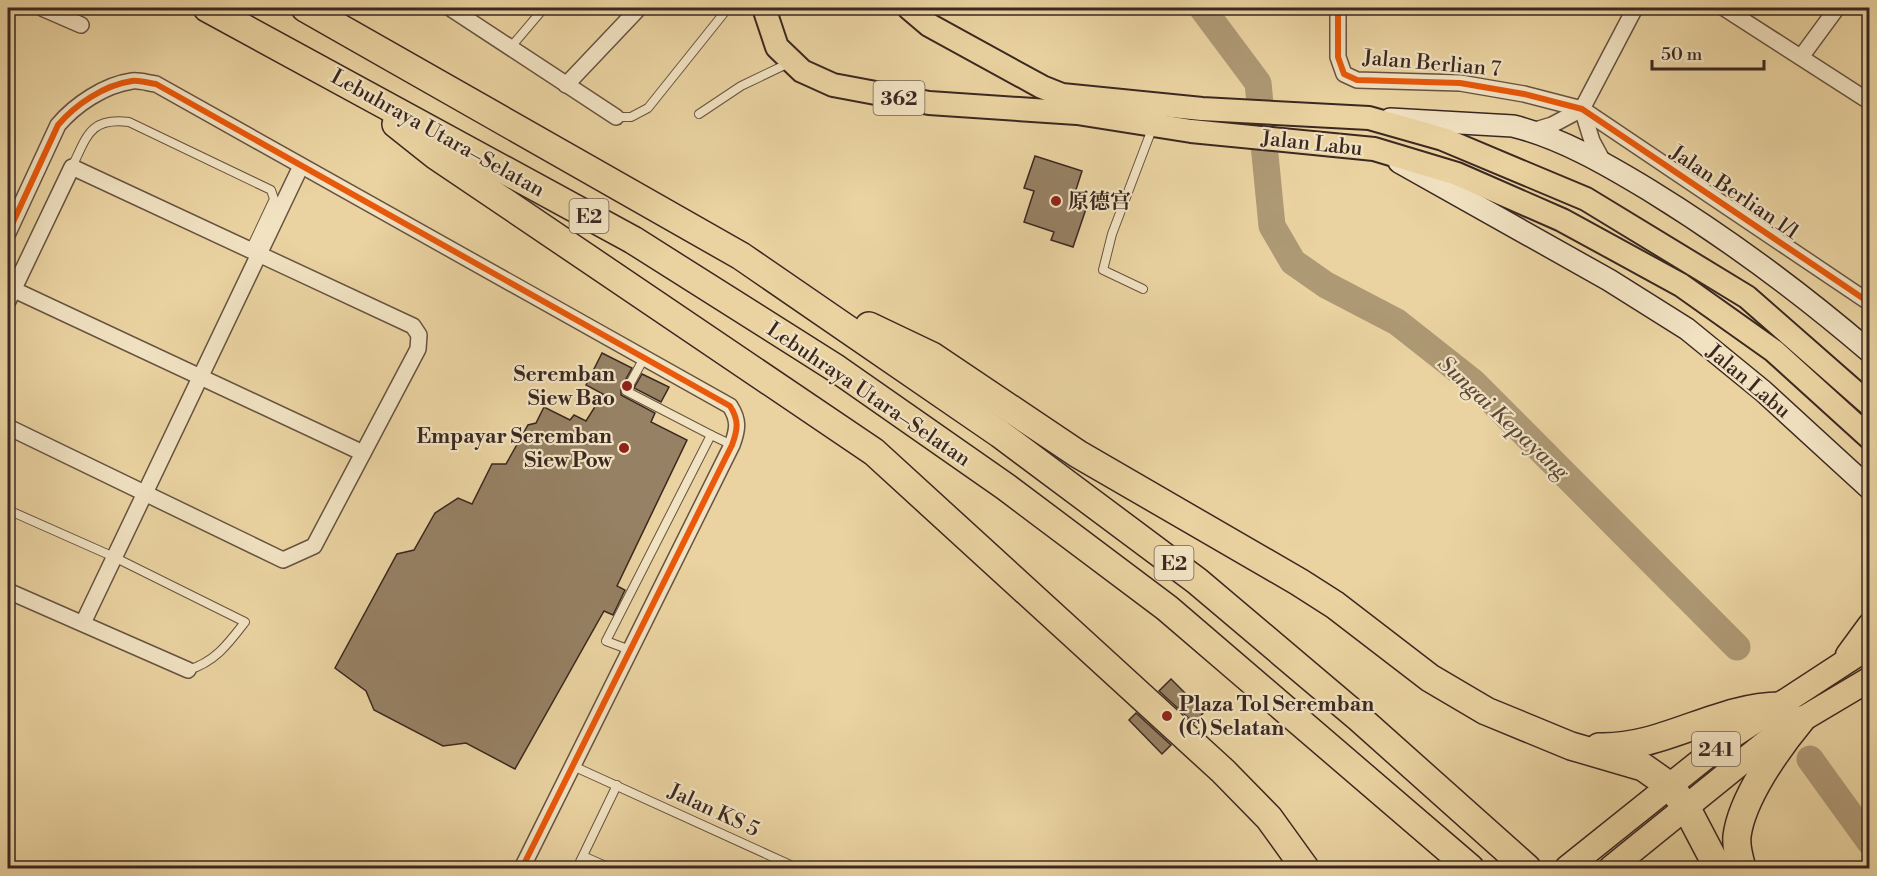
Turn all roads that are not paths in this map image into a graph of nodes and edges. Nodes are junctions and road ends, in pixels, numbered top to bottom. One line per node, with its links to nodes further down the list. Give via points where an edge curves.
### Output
1 (42, 8): 14 (street)
2 (207, 8): 18 (highway, Lebuhraya Utara–Selatan / E2)
3 (305, 8): 34 (highway, Lebuhraya Utara–Selatan / E2, via 741,256)
4 (450, 8): 15 (street)
5 (544, 8): 15 (lane)
6 (639, 8): 19 (street)
7 (728, 8): 23 (lane, via 648,108 631,117)
8 (764, 8): 17 (main road, Jalan Labu / 362, via 777,46)
9 (909, 8): 24 (main road, Jalan Labu, via 929,25 1062,95 1202,109)
10 (1338, 8): 21 (street, Jalan Berlian 7, via 1338,57 1344,74 1357,80 1460,83)
11 (1635, 8): 21 (street)
12 (1724, 8): 16 (street)
13 (1837, 8): 16 (street)
14 (81, 26)
15 (509, 49): 19 (street)
16 (1801, 57): 20 (street)
17 (793, 62): 22 (lane, via 741,86); 25 (main road, Jalan Labu / 362, via 802,71 833,85 867,93 929,103 1077,113)
18 (334, 75): 70 (highway, via 435,155 874,452 1223,771 1269,818); 71 (highway, Lebuhraya Utara–Selatan / E2, via 633,240 837,369 1006,487 1167,608)
19 (566, 85): 23 (street)
20 (1869, 102)
21 (1582, 109): 26 (street); 28 (street); 36 (street, Jalan Berlian 1/1)
22 (699, 114)
23 (616, 117)
24 (1369, 118): 26 (main road, Jalan Labu, via 1493,123); 40 (main road, via 1443,139 1586,199 1747,297)
25 (1154, 125): 27 (main road, Jalan Labu / 362); 33 (lane, via 1112,234 1103,270)
26 (1532, 131): 28 (main road, Jalan Labu)
27 (1374, 149): 43 (main road, via 1457,174 1562,220 1681,285 1774,351); 46 (main road, Jalan Labu / 362, via 1609,280 1687,329 1763,391)
28 (1604, 163): 37 (main road, Jalan Labu, via 1763,265)
29 (301, 166): 31 (street, via 156,84 133,81 113,86 84,102 58,125); 32 (street); 38 (street)
30 (72, 167): 32 (street); 32 (lane, via 87,134 98,123 129,122 271,190 274,198); 35 (street)
31 (8, 233)
32 (255, 252): 39 (street); 45 (street, via 413,326 419,335 418,350)
33 (1143, 290)
34 (795, 291): 59 (highway, via 932,356 1078,454 1335,605 1430,678 1486,711); 72 (highway, Lebuhraya Utara–Selatan / E2, via 1000,434 1197,581)
35 (9, 292): 39 (street)
36 (1869, 303)
37 (1869, 352)
38 (644, 358): 42 (lane, via 626,391); 44 (street, via 730,405 738,418)
39 (200, 377): 45 (street); 47 (street)
40 (1869, 405)
41 (8, 427): 47 (street)
42 (711, 435): 44 (lane); 54 (lane, via 606,641)
43 (1869, 438)
44 (732, 445): 54 (street)
45 (363, 453): 47 (street, via 314,546 283,560)
46 (1869, 489)
47 (145, 492): 49 (street)
48 (8, 510): 49 (lane)
49 (114, 557): 51 (street); 56 (lane, via 245,622 221,653)
50 (8, 591): 51 (street)
51 (83, 623): 56 (street)
52 (1869, 625): 55 (highway)
53 (1869, 646): 55 (highway, 241)
54 (630, 651): 60 (street)
55 (1836, 669): 58 (highway, 241)
56 (188, 670)
57 (1869, 679): 58 (highway, 241, via 1841,695)
58 (1780, 719): 59 (highway, via 1723,715 1628,745); 62 (highway, 241); 76 (highway, via 1740,822 1737,838)
59 (1571, 746): 62 (highway, via 1643,768)
60 (573, 766): 61 (lane, Jalan KS 5); 65 (street)
61 (616, 785): 63 (lane); 64 (lane, Jalan KS 5)
62 (1678, 796): 73 (highway, 241); 74 (highway, 241); 75 (highway)
63 (583, 855): 66 (lane); 67 (lane)
64 (776, 859): 68 (lane); 69 (lane, Jalan KS 5)
65 (522, 868)
66 (577, 868)
67 (610, 868)
68 (772, 868)
69 (796, 868)
70 (1305, 868)
71 (1470, 868)
72 (1527, 868)
73 (1567, 868)
74 (1611, 868)
75 (1718, 868)
76 (1742, 868)

